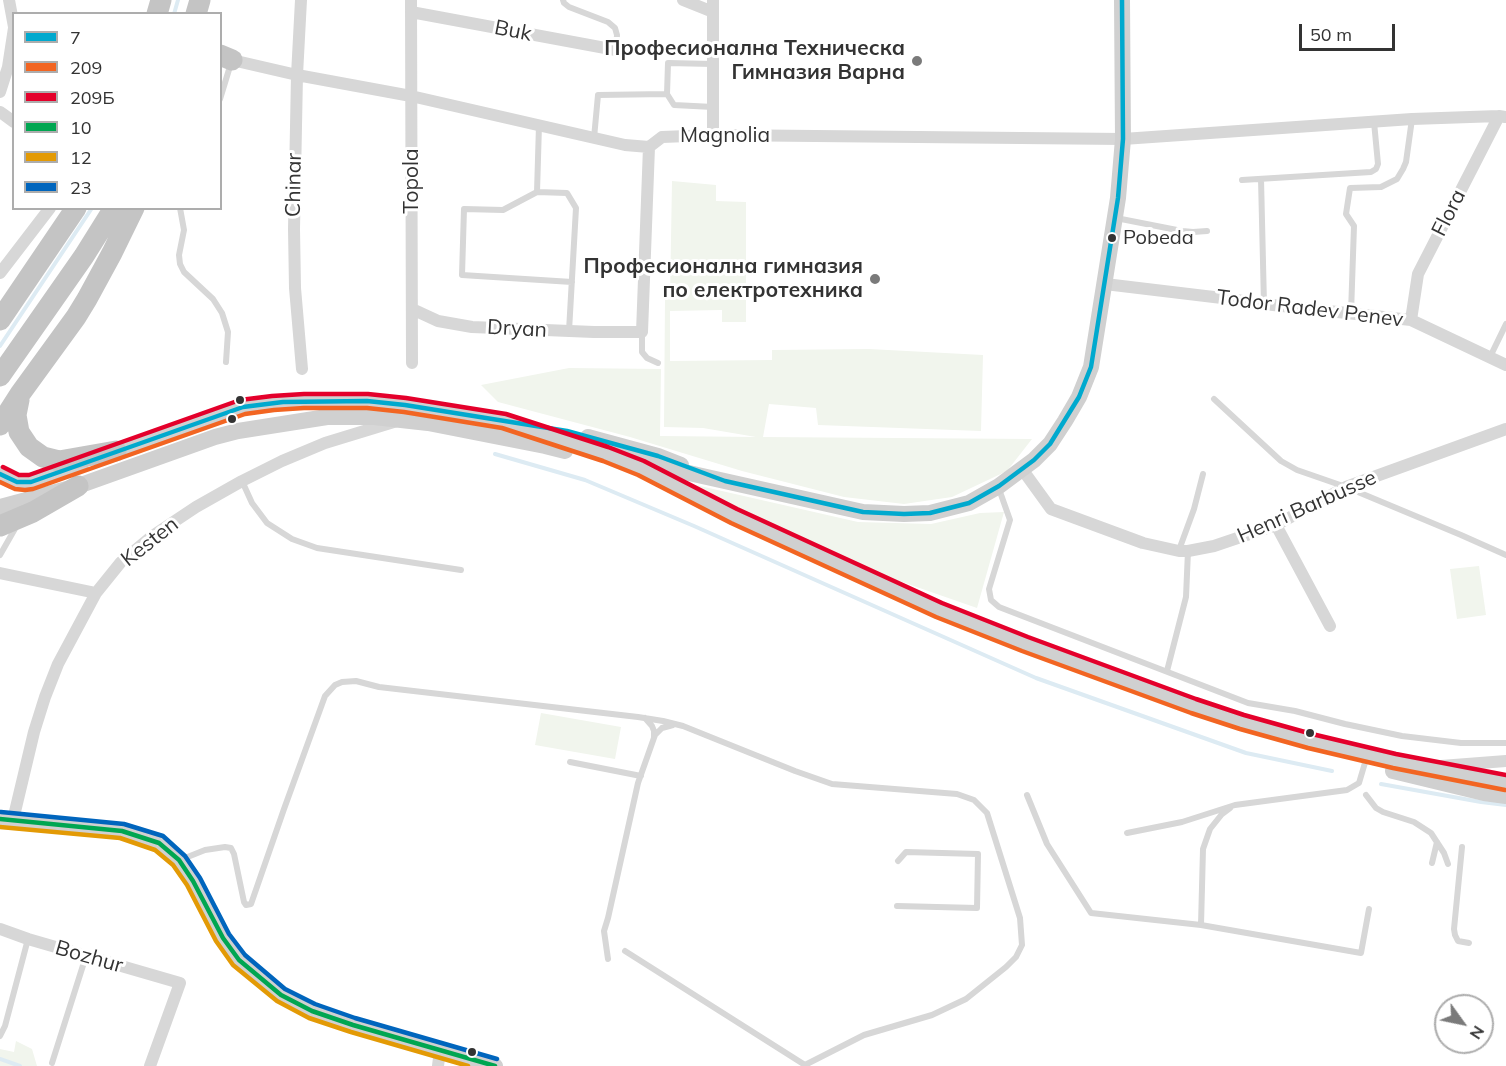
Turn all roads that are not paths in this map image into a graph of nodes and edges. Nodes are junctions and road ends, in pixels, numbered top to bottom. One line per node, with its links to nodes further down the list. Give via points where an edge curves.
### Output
1 (9, 0): 8 (street)
2 (301, 0): 13 (street, Chinar)
3 (562, 0): 10 (lane, via 615,28)
4 (682, 0): 7 (street)
5 (1122, 0): 25 (main road)
6 (411, 6): 10 (street, Buk); 17 (street, Topola)
7 (713, 6): 12 (street)
8 (12, 16)
9 (12, 40): 15 (street)
10 (616, 50)
11 (226, 57): 13 (street, Magnolia); 14 (lane)
12 (713, 64): 16 (lane, via 668,63); 18 (street)
13 (297, 75): 17 (street, Magnolia); 53 (street, Chinar, via 295,288)
14 (222, 85)
15 (0, 92)
16 (667, 94): 18 (lane, via 674,105); 24 (lane, via 598,95)
17 (411, 96): 22 (street, Magnolia); 41 (street, Topola)
18 (713, 107): 23 (street)
19 (1503, 117): 20 (street, Magnolia); 44 (street, Flora, via 1418,274)
20 (1412, 119): 21 (street, Magnolia); 42 (lane, via 1406,162 1396,179 1382,187 1350,188 1346,214 1354,226)
21 (1374, 122): 25 (street, Magnolia); 27 (lane, via 1376,170)
22 (539, 125): 24 (street, Magnolia); 29 (lane)
23 (713, 135): 25 (street, Magnolia); 26 (street, Magnolia, via 662,136)
24 (594, 138): 26 (street, Magnolia)
25 (1123, 139): 35 (main road)
26 (649, 147): 47 (street)
27 (1261, 179): 28 (lane); 40 (lane)
28 (1242, 180)
29 (537, 192): 38 (lane, via 567,193 576,208); 38 (lane, via 503,210 465,209 462,275)
30 (48, 210): 37 (street)
31 (75, 210): 43 (highway)
32 (113, 210): 54 (highway)
33 (133, 210): 55 (highway, via 87,299)
34 (180, 210): 49 (lane, via 184,230 180,264 222,312 228,332)
35 (1116, 218): 36 (lane, via 1182,231); 39 (main road)
36 (1207, 231)
37 (0, 273)
38 (572, 282): 46 (lane)
39 (1105, 284): 40 (street, Todor Radev Penev); 64 (main road, via 1091,367 1079,397 1050,444)
40 (1263, 304): 42 (street, Todor Radev Penev)
41 (412, 309): 46 (street, Dryan, via 438,321 472,327); 50 (street, Topola)
42 (1350, 313): 44 (street, Todor Radev Penev)
43 (0, 320)
44 (1411, 320): 48 (street, Todor Radev Penev)
45 (1506, 324): 48 (lane)
46 (569, 331): 47 (street, Dryan)
47 (642, 332): 51 (lane, via 642,352)
48 (1490, 357): 52 (street, Todor Radev Penev)
49 (226, 362)
50 (412, 363)
51 (658, 363)
52 (1506, 365)
53 (302, 369)
54 (0, 376)
55 (20, 394): 59 (highway); 61 (highway, via 16,415 19,432 29,447 43,457 59,461)
56 (1214, 399): 71 (lane, via 1281,461)
57 (401, 420): 62 (main road, via 546,446); 67 (street, Kesten, via 325,443); 69 (main road, via 327,417 238,431)
58 (504, 421): 61 (main road, via 367,401 284,402 243,407); 63 (main road); 68 (main road, via 579,434 658,456)
59 (0, 425)
60 (1506, 429): 71 (street, Henri Barbusse)
61 (116, 451): 65 (main road, via 25,483)
62 (615, 468): 63 (main road); 87 (main road, via 954,626 1123,690 1285,745)
63 (641, 468): 68 (main road, via 670,469); 87 (main road, via 734,516 939,610 1242,723)
64 (1022, 469): 70 (main road); 75 (street, Henri Barbusse, via 1051,509 1143,543)
65 (0, 474)
66 (1203, 474): 75 (lane)
67 (242, 481): 78 (lane, via 267,523 292,539 317,548); 80 (street, Kesten, via 151,537 121,562)
68 (724, 481): 70 (main road, via 863,512 904,514 930,513 969,503)
69 (78, 486): 72 (main road); 74 (highway)
70 (999, 486): 82 (lane, via 1010,520 989,589 994,604)
71 (1346, 487): 73 (street, Henri Barbusse); 77 (lane)
72 (0, 507)
73 (1276, 525): 75 (street, Henri Barbusse, via 1214,546); 81 (street)
74 (8, 526): 76 (lane)
75 (1184, 551): 82 (lane, via 1186,597)
76 (0, 555)
77 (1506, 555)
78 (461, 570)
79 (0, 573): 80 (street)
80 (96, 593): 97 (street, Kesten, via 45,697)
81 (1330, 626)
82 (1167, 671): 86 (lane, via 1248,703 1345,724 1461,743)
83 (638, 717): 84 (lane); 85 (lane, via 652,726); 101 (lane, via 342,682 325,696 251,904 244,902 231,848 205,850)
84 (683, 726): 85 (lane, via 666,726); 111 (lane, via 831,784 957,794 974,800 987,813 1020,918 1022,945 1011,962 966,999 932,1015 864,1035 805,1065)
85 (654, 740): 91 (lane)
86 (1506, 743)
87 (1366, 760): 90 (main road); 95 (main road); 96 (lane, via 1359,783 1347,790)
88 (1506, 761): 90 (street)
89 (570, 762): 91 (lane)
90 (1427, 767): 92 (main road)
91 (641, 776): 113 (lane, via 604,931)
92 (1506, 783)
93 (1027, 795): 107 (lane, via 1047,844 1091,913)
94 (1366, 795): 99 (lane, via 1376,808 1421,825)
95 (1506, 796)
96 (1235, 805): 98 (lane, via 1182,822); 107 (lane, via 1210,829 1203,849)
97 (7, 819): 101 (main road, via 122,831 159,843)
98 (1127, 832)
99 (1437, 842): 103 (lane); 104 (lane)
100 (1462, 847): 110 (lane, via 1454,929 1458,940)
101 (179, 860): 115 (main road, via 239,960 281,995 312,1011)
102 (898, 861): 105 (lane, via 906,852 978,854 977,908)
103 (1432, 863)
104 (1448, 864)
105 (897, 906)
106 (1369, 909): 107 (lane, via 1360,953)
107 (1201, 925)
108 (0, 928): 109 (street, Bozhur)
109 (28, 939): 112 (street, Bozhur); 114 (lane)
110 (1469, 943)
111 (624, 951)
112 (86, 956): 116 (lane); 117 (street, Bozhur, via 180,983)
113 (608, 959)
114 (0, 1036)
115 (439, 1058): 118 (main road)
116 (52, 1063)
117 (150, 1066)
118 (495, 1066)

